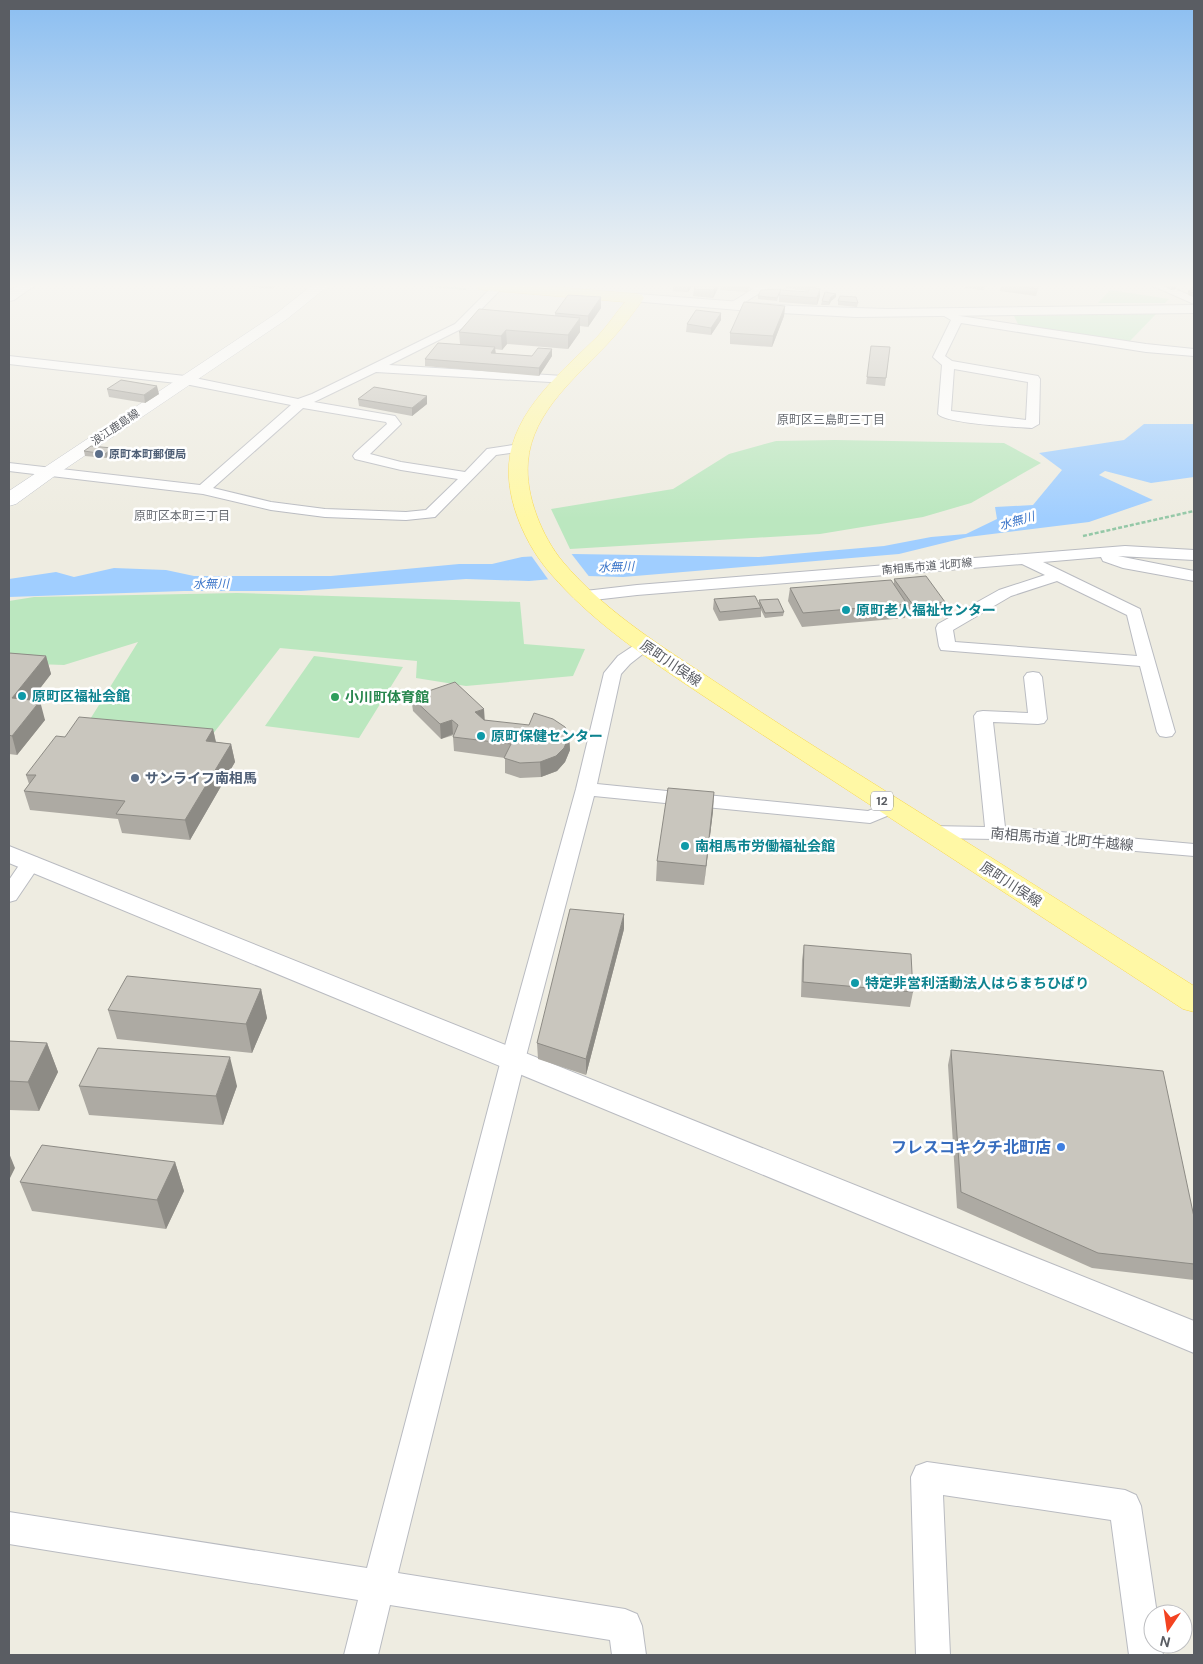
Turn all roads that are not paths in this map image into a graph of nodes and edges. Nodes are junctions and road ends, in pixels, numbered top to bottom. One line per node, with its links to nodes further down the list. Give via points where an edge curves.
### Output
1 (41, 364): 7 (street)
2 (210, 364): 7 (main road, 浪江鹿島線)
3 (383, 364): 6 (street)
4 (579, 364): 8 (main road, 原町川俣線 / 12)
5 (948, 364): 5 (street, via 1034,379 1032,424 944,414)
6 (374, 368): 8 (street); 9 (street)
7 (185, 380): 9 (street); 12 (main road, 浪江鹿島線)
8 (563, 380): 10 (main road, 原町川俣線 / 12, via 533,418)
9 (302, 402): 13 (street, via 390,419 394,424 360,456); 14 (street)
10 (520, 448): 13 (street, via 492,452); 21 (main road, 原町川俣線 / 12, via 518,464 528,518 554,564)
11 (9, 467): 12 (street)
12 (49, 471): 14 (street); 15 (main road, 浪江鹿島線)
13 (468, 477): 14 (street, via 430,514 406,516 325,513 271,506)
14 (203, 490)
15 (9, 500)
16 (1097, 553): 17 (street, 南相馬市道 北町線, via 1125,551); 18 (street, 南相馬市道 北町線); 20 (street, via 1123,563)
17 (1194, 555)
18 (1024, 559): 19 (street); 21 (street, 南相馬市道 北町線)
19 (1057, 576): 23 (street, via 1134,612); 23 (street, via 1005,593 944,628 947,646)
20 (1194, 576)
21 (582, 593): 22 (main road, 原町川俣線 / 12, via 608,619)
22 (645, 646): 26 (street, via 624,660 613,674); 27 (main road, 原町川俣線 / 12)
23 (1148, 662): 25 (street)
24 (1033, 677): 29 (street, via 1038,719 984,716)
25 (1166, 732)
26 (586, 789): 27 (street, via 870,817); 34 (street)
27 (892, 807): 28 (main road, 原町川俣線 / 12)
28 (930, 832): 29 (street, 南相馬市道 北町牛越線); 33 (main road, 原町川俣線 / 12)
29 (996, 832): 30 (street, 南相馬市道 北町牛越線)
30 (1194, 850)
31 (20, 858): 32 (street); 34 (street)
32 (9, 894)
33 (1194, 1001)
34 (513, 1060): 35 (street); 37 (street)
35 (1194, 1337)
36 (9, 1528): 37 (street)
37 (379, 1587): 38 (street); 39 (street, via 625,1626)
38 (361, 1655)
39 (629, 1655)
40 (933, 1655): 41 (street, via 927,1477 1125,1506)
41 (1146, 1655)

